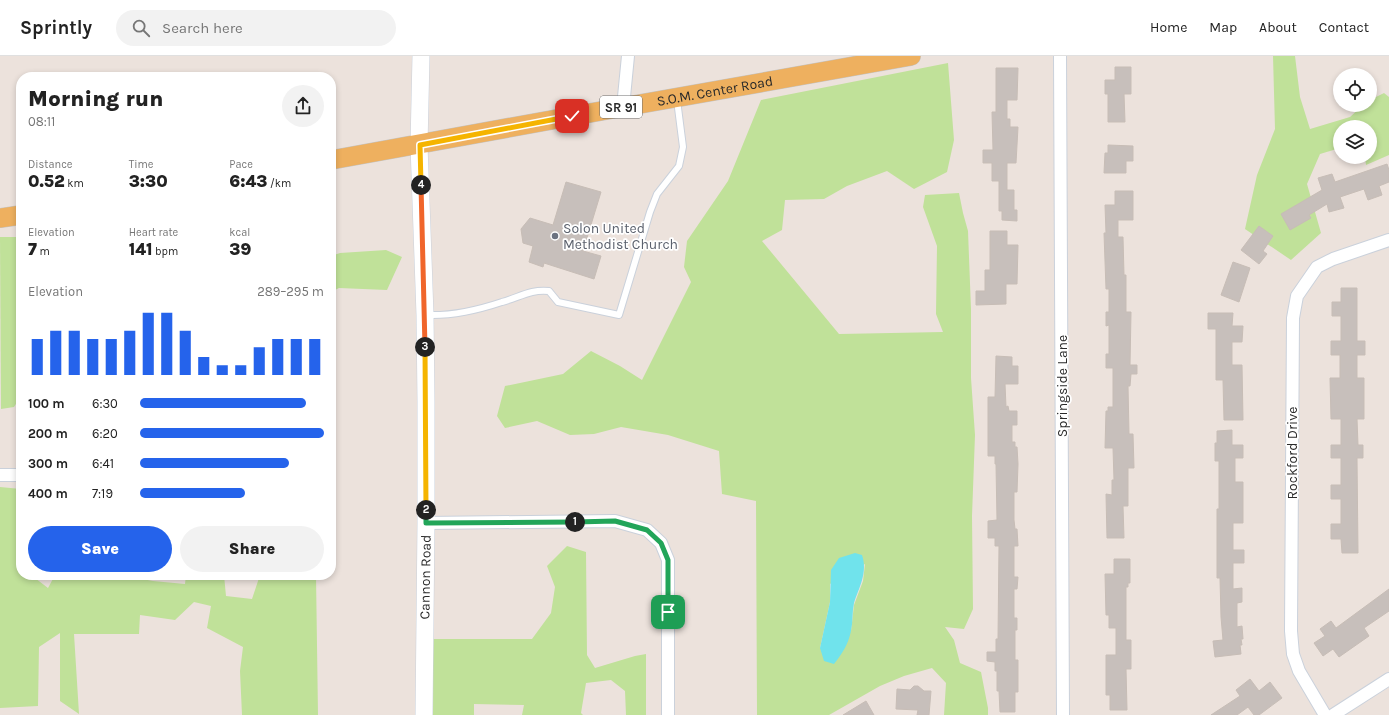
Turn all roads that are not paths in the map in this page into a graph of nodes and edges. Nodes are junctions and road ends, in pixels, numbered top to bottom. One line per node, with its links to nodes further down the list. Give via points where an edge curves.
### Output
1 (421, 56): 7 (main road, Cannon Road)
2 (628, 56): 6 (street)
3 (911, 56): 5 (main road, S.O.M. Center Road / SR 91)
4 (1060, 56): 19 (street, Springside Lane)
5 (676, 97): 6 (main road, S.O.M. Center Road / SR 91); 12 (lane, via 683,147 679,166 657,194 619,315 558,302 550,291 539,290 475,310 444,316)
6 (623, 107): 7 (main road, S.O.M. Center Road / SR 91)
7 (420, 145): 8 (main road, S.O.M. Center Road / SR 91); 12 (main road, Cannon Road)
8 (336, 159)
9 (16, 215): 10 (main road)
10 (0, 218)
11 (1389, 240): 20 (street, Rockford Drive, via 1317,267 1297,296 1293,318 1293,654 1299,671)
12 (425, 315): 15 (main road, Cannon Road)
13 (0, 475): 14 (street)
14 (16, 475)
15 (426, 523): 17 (main road, Cannon Road); 18 (street, via 615,521 647,530 661,543 668,560)
16 (1389, 679): 21 (street)
17 (424, 715)
18 (668, 715)
19 (1063, 715)
20 (1325, 715)
21 (1334, 715)

